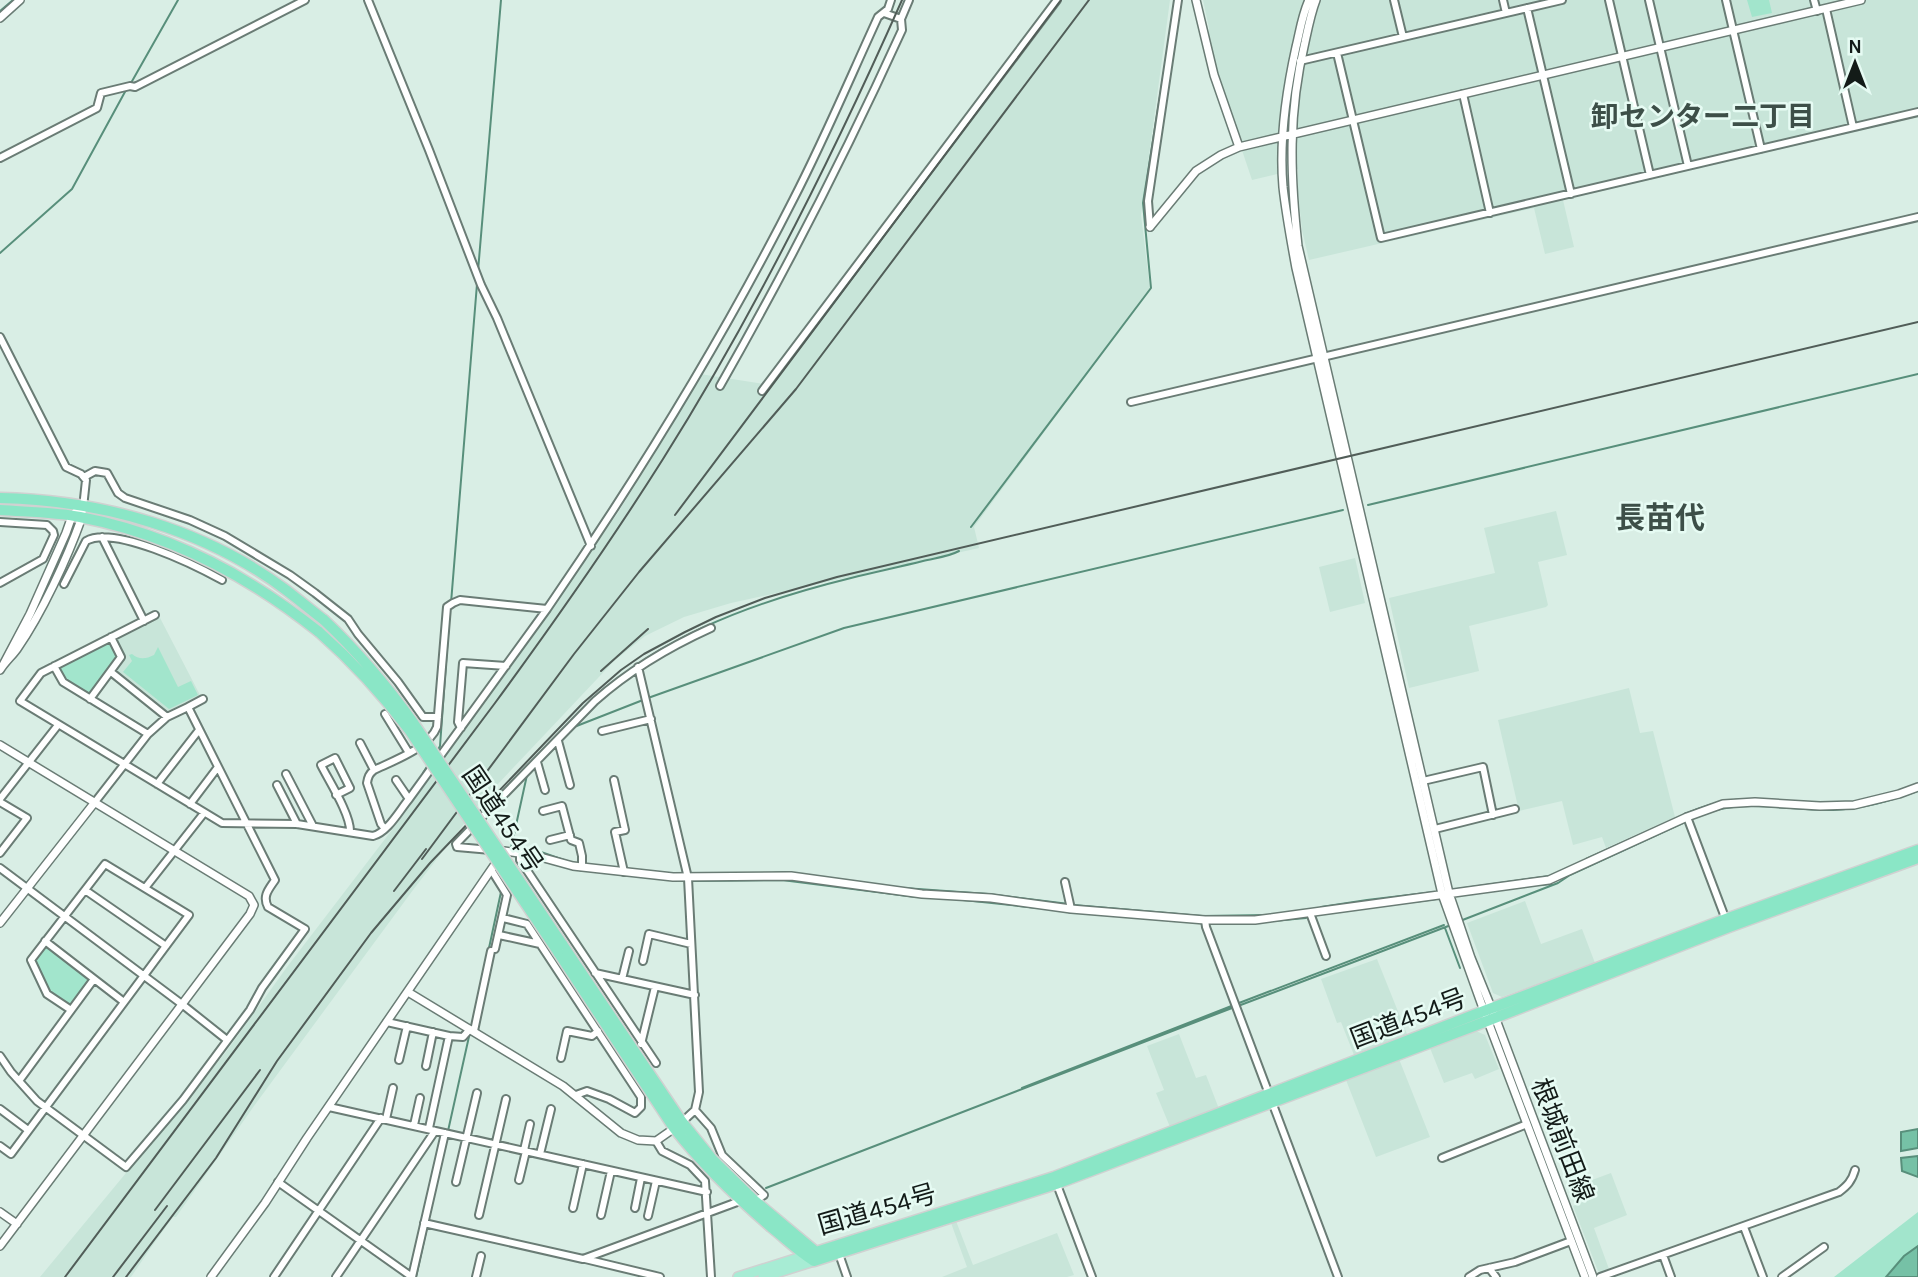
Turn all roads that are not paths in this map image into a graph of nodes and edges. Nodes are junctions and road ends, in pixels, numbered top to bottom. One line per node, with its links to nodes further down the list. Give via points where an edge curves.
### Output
1 (20, 0): 24 (street)
2 (305, 0): 40 (street, via 135,88 101,93 97,108)
3 (368, 0): 59 (street)
4 (891, 0): 22 (street)
5 (909, 0): 25 (street)
6 (1057, 0): 50 (street)
7 (1178, 0): 46 (street, via 1148,201)
8 (1196, 0): 38 (street, via 1213,75)
9 (1308, 0): 37 (street, via 1292,64)
10 (1316, 0): 31 (street)
11 (1394, 0): 27 (street)
12 (1503, 0): 23 (street)
13 (1562, 0): 19 (street)
14 (1609, 0): 30 (street)
15 (1650, 0): 28 (street)
16 (1726, 0): 26 (street)
17 (1814, 0): 21 (street)
18 (1861, 0): 20 (street)
19 (1527, 8): 23 (street); 32 (street)
20 (1826, 9): 21 (street); 36 (street)
21 (1817, 11): 26 (street)
22 (884, 12): 25 (street); 59 (street, via 744,291)
23 (1506, 13): 27 (street)
24 (0, 18)
25 (901, 19): 49 (street, via 902,30 865,110 773,293)
26 (1733, 30): 28 (street); 39 (street)
27 (1403, 37): 29 (street)
28 (1661, 48): 30 (street); 41 (street)
29 (1337, 53): 31 (street); 35 (street)
30 (1623, 57): 32 (street); 42 (street)
31 (1300, 61): 37 (street)
32 (1544, 75): 33 (street); 43 (street)
33 (1463, 94): 35 (street); 44 (street)
34 (1918, 112): 36 (street)
35 (1353, 120): 37 (street); 44 (street, via 1381,239)
36 (1853, 127): 39 (street)
37 (1287, 137): 38 (street); 48 (street, via 1283,184 1288,228)
38 (1239, 147): 46 (street, via 1196,171)
39 (1761, 149): 41 (street)
40 (0, 158)
41 (1688, 166): 42 (street)
42 (1650, 175): 43 (street)
43 (1571, 194): 44 (street)
44 (1490, 213)
45 (1918, 217): 48 (street)
46 (1150, 227)
47 (0, 337): 52 (street, via 66,467)
48 (1321, 357): 51 (street); 97 (street); 136 (street, via 1338,453)
49 (720, 386)
50 (762, 391)
51 (1131, 402)
52 (84, 477): 54 (street); 78 (street, via 95,471 107,473 125,498 205,526 289,575 348,619 423,717)
53 (0, 498): 54 (highway, 国道454号)
54 (82, 505): 56 (street); 149 (highway, 国道454号, bridge, via 168,528 210,546 285,589 324,620 365,660 415,724)
55 (0, 510): 56 (highway, 国道454号)
56 (77, 516): 68 (street, via 67,554 36,618); 149 (highway, 国道454号, bridge, via 156,538 203,557 268,594 319,632 390,705)
57 (0, 522): 61 (street, via 47,526 54,535 39,563)
58 (103, 537): 60 (street, via 161,552); 62 (street, via 86,541); 65 (street)
59 (590, 545): 63 (street)
60 (222, 580)
61 (0, 583)
62 (64, 584)
63 (547, 609): 70 (street); 78 (street, via 460,600 447,607)
64 (155, 615): 65 (street)
65 (144, 621): 67 (street)
66 (711, 628): 71 (street)
67 (111, 637): 69 (street); 72 (street, via 121,657)
68 (1, 666)
69 (54, 666): 73 (street, via 63,682); 80 (street, via 41,673 20,701)
70 (506, 666): 81 (street); 81 (street, via 463,663)
71 (638, 667): 79 (street); 85 (street, via 595,701)
72 (111, 672): 73 (street); 77 (street)
73 (90, 699): 84 (street)
74 (203, 699): 75 (street)
75 (188, 707): 77 (street); 82 (street)
76 (385, 714): 88 (street)
77 (167, 717): 84 (street)
78 (438, 717): 88 (street, via 435,733)
79 (651, 719): 83 (street); 131 (street)
80 (58, 724): 89 (street); 91 (street)
81 (461, 728): 104 (street)
82 (199, 730): 92 (street); 98 (street)
83 (602, 731)
84 (148, 734): 91 (street)
85 (558, 741): 90 (street); 100 (street)
86 (360, 743): 93 (street)
87 (0, 745): 89 (street)
88 (409, 753): 93 (street)
89 (29, 762): 105 (street); 106 (street)
90 (537, 762): 102 (street); 123 (street, via 456,844)
91 (125, 764): 98 (street); 106 (street)
92 (218, 767): 107 (street); 113 (street)
93 (374, 770): 116 (street, via 367,783)
94 (286, 774): 115 (street)
95 (396, 780): 104 (street)
96 (614, 780): 130 (street, via 625,830 615,832)
97 (1423, 781): 111 (street, via 1483,767); 117 (street)
98 (157, 784): 107 (street)
99 (277, 785): 114 (street)
100 (570, 785)
101 (1918, 787): 112 (street, via 1854,805 1740,803)
102 (545, 790)
103 (336, 795): 103 (street, via 321,765 335,758 350,788); 118 (street)
104 (409, 799): 116 (street)
105 (0, 801): 124 (street, via 27,818)
106 (94, 802): 121 (street); 133 (street)
107 (190, 804): 110 (street)
108 (1516, 809): 111 (street)
109 (543, 811): 119 (street, via 562,806)
110 (205, 813): 113 (street, via 222,823); 121 (street)
111 (1493, 815): 117 (street)
112 (1687, 817): 136 (street, via 1549,880); 143 (street)
113 (246, 823): 114 (street); 170 (street, via 275,880 266,894 266,904 305,929)
114 (297, 824): 115 (street)
115 (313, 826): 118 (street)
116 (385, 829): 118 (street, via 373,836)
117 (1435, 829): 136 (street)
118 (350, 832)
119 (570, 835): 120 (street); 127 (street, via 579,843)
120 (550, 840)
121 (174, 850): 134 (street); 161 (street, via 249,896 254,905)
122 (1918, 850): 143 (highway, 国道454号)
123 (504, 851): 125 (street); 129 (street)
124 (0, 853)
125 (520, 853): 127 (street); 153 (street, via 520,860)
126 (1918, 858): 143 (highway, 国道454号)
127 (582, 867): 130 (street)
128 (0, 868): 133 (street)
129 (492, 871): 140 (street, via 508,895); 158 (street)
130 (624, 872): 131 (street)
131 (688, 878): 137 (street, via 791,876); 147 (street)
132 (1065, 882): 137 (street)
133 (27, 888): 139 (street); 142 (street)
134 (145, 888): 135 (street, via 105,864); 148 (street, via 189,915)
135 (86, 890): 139 (street); 148 (street)
136 (1445, 894): 138 (street); 163 (street)
137 (1071, 909): 141 (street)
138 (1310, 913): 141 (street); 151 (street)
139 (64, 916): 145 (street); 154 (street)
140 (503, 918): 144 (street); 146 (street, via 527,924)
141 (1205, 920): 183 (street)
142 (0, 923)
143 (1727, 923): 163 (highway, 国道454号)
144 (499, 934): 146 (street); 166 (street)
145 (45, 941): 155 (street); 162 (street, via 31,960 47,994)
146 (540, 944): 167 (street)
147 (691, 944): 152 (street, via 649,934); 159 (street)
148 (166, 946): 154 (street)
149 (560, 948): 193 (highway, 国道454号)
150 (629, 951): 156 (street)
151 (1326, 956)
152 (643, 961)
153 (595, 973): 156 (street); 171 (street)
154 (144, 977): 160 (street); 161 (street)
155 (94, 979): 160 (street); 162 (street)
156 (622, 979): 157 (street)
157 (655, 987): 159 (street); 171 (street)
158 (408, 992): 164 (street); 166 (street)
159 (695, 995): 188 (street, via 699,1092)
160 (124, 1002): 184 (street)
161 (183, 1005): 170 (street); 197 (street)
162 (71, 1010): 177 (street)
163 (1490, 1014): 183 (highway, 国道454号); 191 (street, 根城前田線); 253 (street, 根城前田線)
164 (387, 1022): 165 (street); 185 (street)
165 (407, 1026): 168 (street); 174 (street)
166 (472, 1030): 169 (street, via 463,1037); 180 (street)
167 (598, 1031): 173 (street, via 592,1036 567,1031); 180 (street, via 641,1097 641,1107 635,1113 587,1091)
168 (433, 1032): 169 (street); 176 (street)
169 (449, 1036): 194 (street)
170 (228, 1040): 197 (street, via 126,1167)
171 (642, 1044): 175 (street)
172 (0, 1056): 177 (street)
173 (561, 1058)
174 (399, 1060)
175 (656, 1063)
176 (426, 1066)
177 (19, 1081): 184 (street)
178 (393, 1088): 189 (street)
179 (477, 1093): 198 (street)
180 (576, 1096): 199 (street, via 621,1133)
181 (420, 1098): 192 (street)
182 (506, 1099): 200 (street)
183 (1270, 1099): 211 (highway, 国道454号); 249 (street)
184 (46, 1107): 195 (street); 197 (street)
185 (329, 1107): 189 (street); 212 (street)
186 (0, 1109): 195 (street)
187 (551, 1109): 203 (street)
188 (695, 1110): 193 (street); 216 (street, via 711,1128 722,1155 764,1195)
189 (384, 1119): 192 (street); 219 (street)
190 (530, 1124): 202 (street)
191 (1527, 1124): 204 (street); 230 (street, 根城前田線)
192 (414, 1125): 194 (street)
193 (678, 1125): 199 (street); 215 (highway, 国道454号, via 708,1168); 216 (highway, 国道454号)
194 (432, 1129): 196 (street); 229 (street)
195 (28, 1130): 201 (street, via 10,1153)
196 (447, 1133): 198 (street); 225 (street)
197 (84, 1136): 226 (street)
198 (466, 1138): 200 (street); 213 (street)
199 (656, 1141): 214 (street, via 662,1151 693,1168 705,1181)
200 (496, 1144): 202 (street); 222 (street)
201 (0, 1146)
202 (525, 1151): 203 (street); 209 (street)
203 (540, 1154): 205 (street)
204 (1442, 1158)
205 (583, 1164): 207 (street); 217 (street)
206 (1855, 1170): 227 (street, via 1839,1192)
207 (611, 1171): 208 (street); 223 (street)
208 (641, 1178): 210 (street); 218 (street)
209 (519, 1180)
210 (656, 1181): 214 (street); 224 (street)
211 (1055, 1181): 233 (highway, 国道454号); 248 (street)
212 (278, 1182): 219 (street); 239 (street)
213 (456, 1182)
214 (707, 1192): 221 (street)
215 (740, 1200): 221 (street); 236 (highway, 国道454号)
216 (755, 1201): 236 (highway, 国道454号)
217 (573, 1208)
218 (635, 1208)
219 (319, 1211): 229 (street); 240 (street)
220 (0, 1212): 226 (street)
221 (708, 1213): 237 (street); 244 (street)
222 (479, 1215)
223 (601, 1215)
224 (648, 1216)
225 (424, 1223): 229 (street, via 412,1277); 237 (street)
226 (17, 1224): 228 (street)
227 (1744, 1227): 234 (street); 256 (street)
228 (3, 1235): 231 (street)
229 (360, 1241): 241 (street)
230 (1571, 1241): 238 (street); 252 (street, 根城前田線)
231 (0, 1247)
232 (1824, 1247): 257 (street)
233 (838, 1250): 236 (highway, 国道454号); 247 (street)
234 (1663, 1255): 254 (street); 255 (street)
235 (481, 1256): 242 (street)
236 (812, 1256): 245 (main road); 246 (main road)
237 (583, 1259): 243 (street)
238 (1489, 1268): 250 (street); 251 (street)
239 (211, 1277)
240 (274, 1277)
241 (336, 1277)
242 (477, 1277)
243 (660, 1277)
244 (711, 1277)
245 (738, 1277)
246 (763, 1277)
247 (847, 1277)
248 (1092, 1277)
249 (1338, 1277)
250 (1469, 1277)
251 (1496, 1277)
252 (1585, 1277)
253 (1592, 1277)
254 (1600, 1277)
255 (1671, 1277)
256 (1763, 1277)
257 (1782, 1277)

